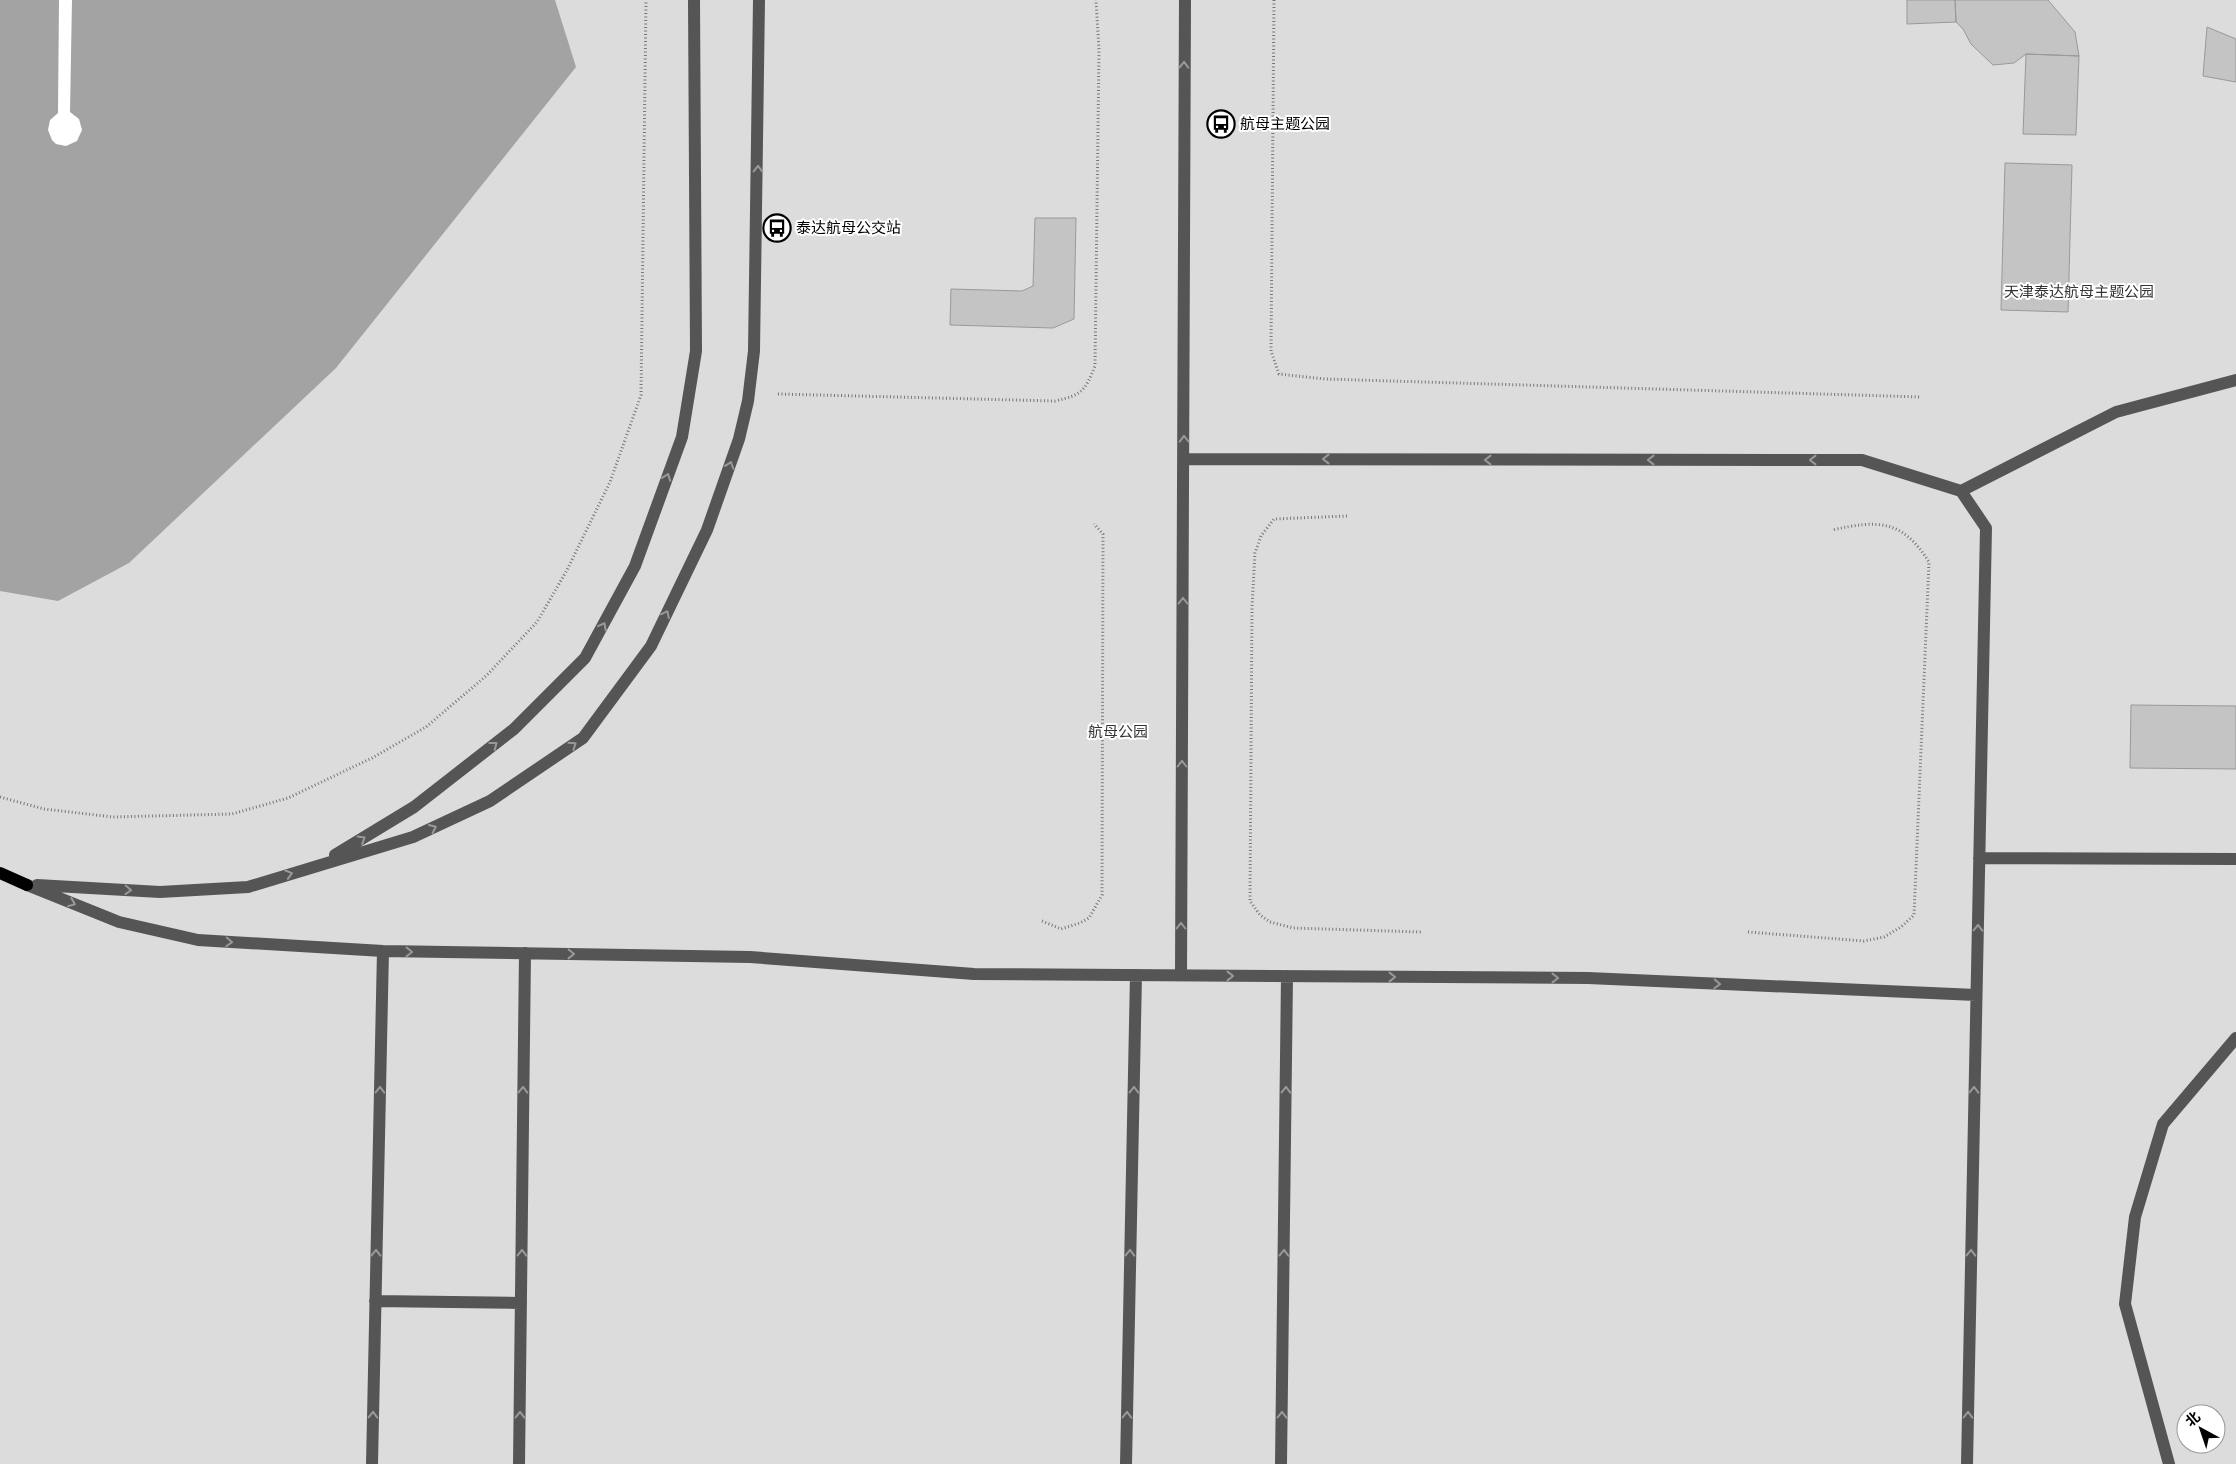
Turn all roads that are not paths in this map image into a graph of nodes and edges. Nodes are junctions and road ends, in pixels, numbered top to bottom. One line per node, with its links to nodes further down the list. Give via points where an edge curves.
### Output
1 (694, 0): 9 (street, one-way to 1, via 414,807 514,729 586,658 635,566 682,437 696,351)
2 (759, 0): 9 (street, one-way to 2, via 413,837 490,801 583,738 651,646 707,530 739,439 748,401 754,351)
3 (1185, 0): 5 (street, one-way to 3)
4 (2236, 380): 6 (street, via 2116,412)
5 (1184, 459): 6 (street, one-way to 5, via 1862,460); 15 (street, one-way to 5)
6 (1961, 492): 7 (street, via 1986,528)
7 (1979, 858): 8 (street); 17 (street, one-way to 7)
8 (2236, 859)
9 (320, 864): 11 (street, one-way to 9, via 160,892 248,887)
10 (0, 872): 11 (main road)
11 (27, 885): 12 (street, one-way to 12, via 119,922 198,940)
12 (383, 951): 13 (street, one-way to 13); 19 (street, one-way to 12)
13 (525, 953): 14 (street, one-way to 14, via 750,957 974,974); 20 (street, one-way to 13)
14 (1136, 975): 15 (street); 23 (street, one-way to 14)
15 (1181, 975): 16 (street, one-way to 16)
16 (1287, 976): 17 (street, one-way to 17, via 1588,978); 24 (street, one-way to 16)
17 (1976, 995): 25 (street, one-way to 17)
18 (2236, 1038): 26 (street, via 2163,1124 2135,1217 2125,1304)
19 (375, 1301): 20 (street); 21 (street, one-way to 19)
20 (521, 1303): 22 (street, one-way to 20)
21 (372, 1464)
22 (519, 1464)
23 (1126, 1464)
24 (1281, 1464)
25 (1967, 1464)
26 (2169, 1464)

